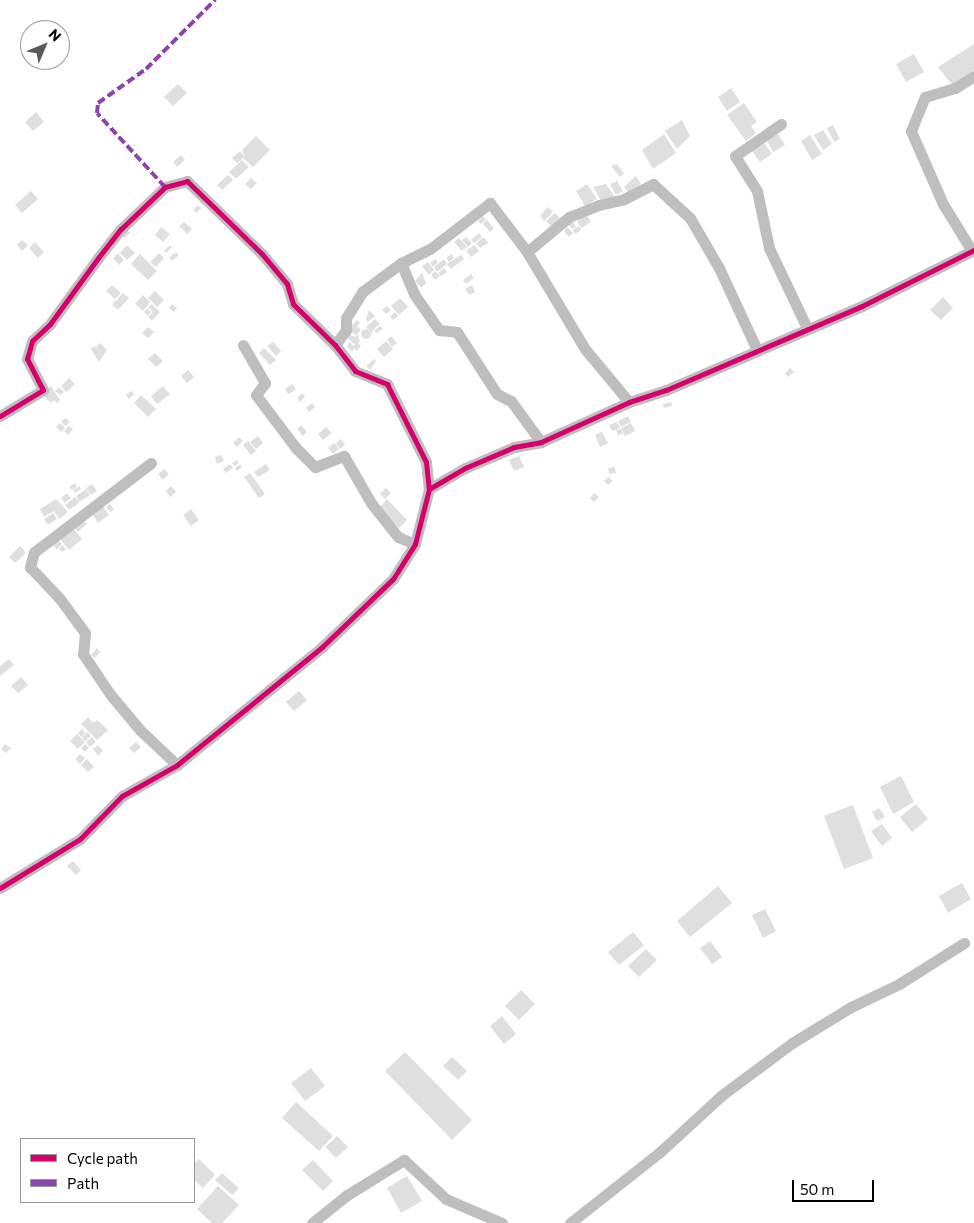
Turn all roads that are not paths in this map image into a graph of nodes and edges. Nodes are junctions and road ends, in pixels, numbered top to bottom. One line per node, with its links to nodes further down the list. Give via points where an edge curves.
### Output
1 (974, 76): 3 (street, via 955,88 925,97 912,131 943,204)
2 (781, 124): 6 (street, via 735,156 757,191 769,248)
3 (973, 250): 6 (street, via 888,294)
4 (527, 252): 5 (street, via 490,203 430,249); 9 (street, via 569,217 624,199 653,184 690,218 719,268); 10 (street, via 585,348)
5 (401, 263): 8 (street, via 362,292 346,318 346,330); 12 (street, via 414,294 439,330 457,332 497,394 511,401)
6 (806, 328): 9 (street)
7 (243, 345): 15 (street, via 265,383 256,395 296,448 315,467 344,456 371,503 398,537)
8 (334, 345): 11 (street, via 294,304 287,284 262,254 187,181 165,187 104,250 55,318 32,341 27,359 43,390); 14 (street, via 355,371 387,384 426,462)
9 (757, 350): 10 (street, via 666,390)
10 (629, 402): 12 (street)
11 (0, 416)
12 (542, 442): 14 (street, via 514,448 465,468)
13 (151, 463): 16 (street, via 34,552 30,568 60,599 84,633 83,654 110,694 140,730)
14 (429, 489): 15 (street)
15 (415, 544): 16 (street, via 393,579 329,641)
16 (177, 765): 17 (street, via 122,796 80,840)
17 (0, 888)
18 (964, 943): 21 (street, via 899,984 851,1007 792,1043 722,1095 660,1152)
19 (312, 1223): 20 (street, via 347,1195 404,1160 446,1199)
20 (502, 1223)
21 (570, 1223)

